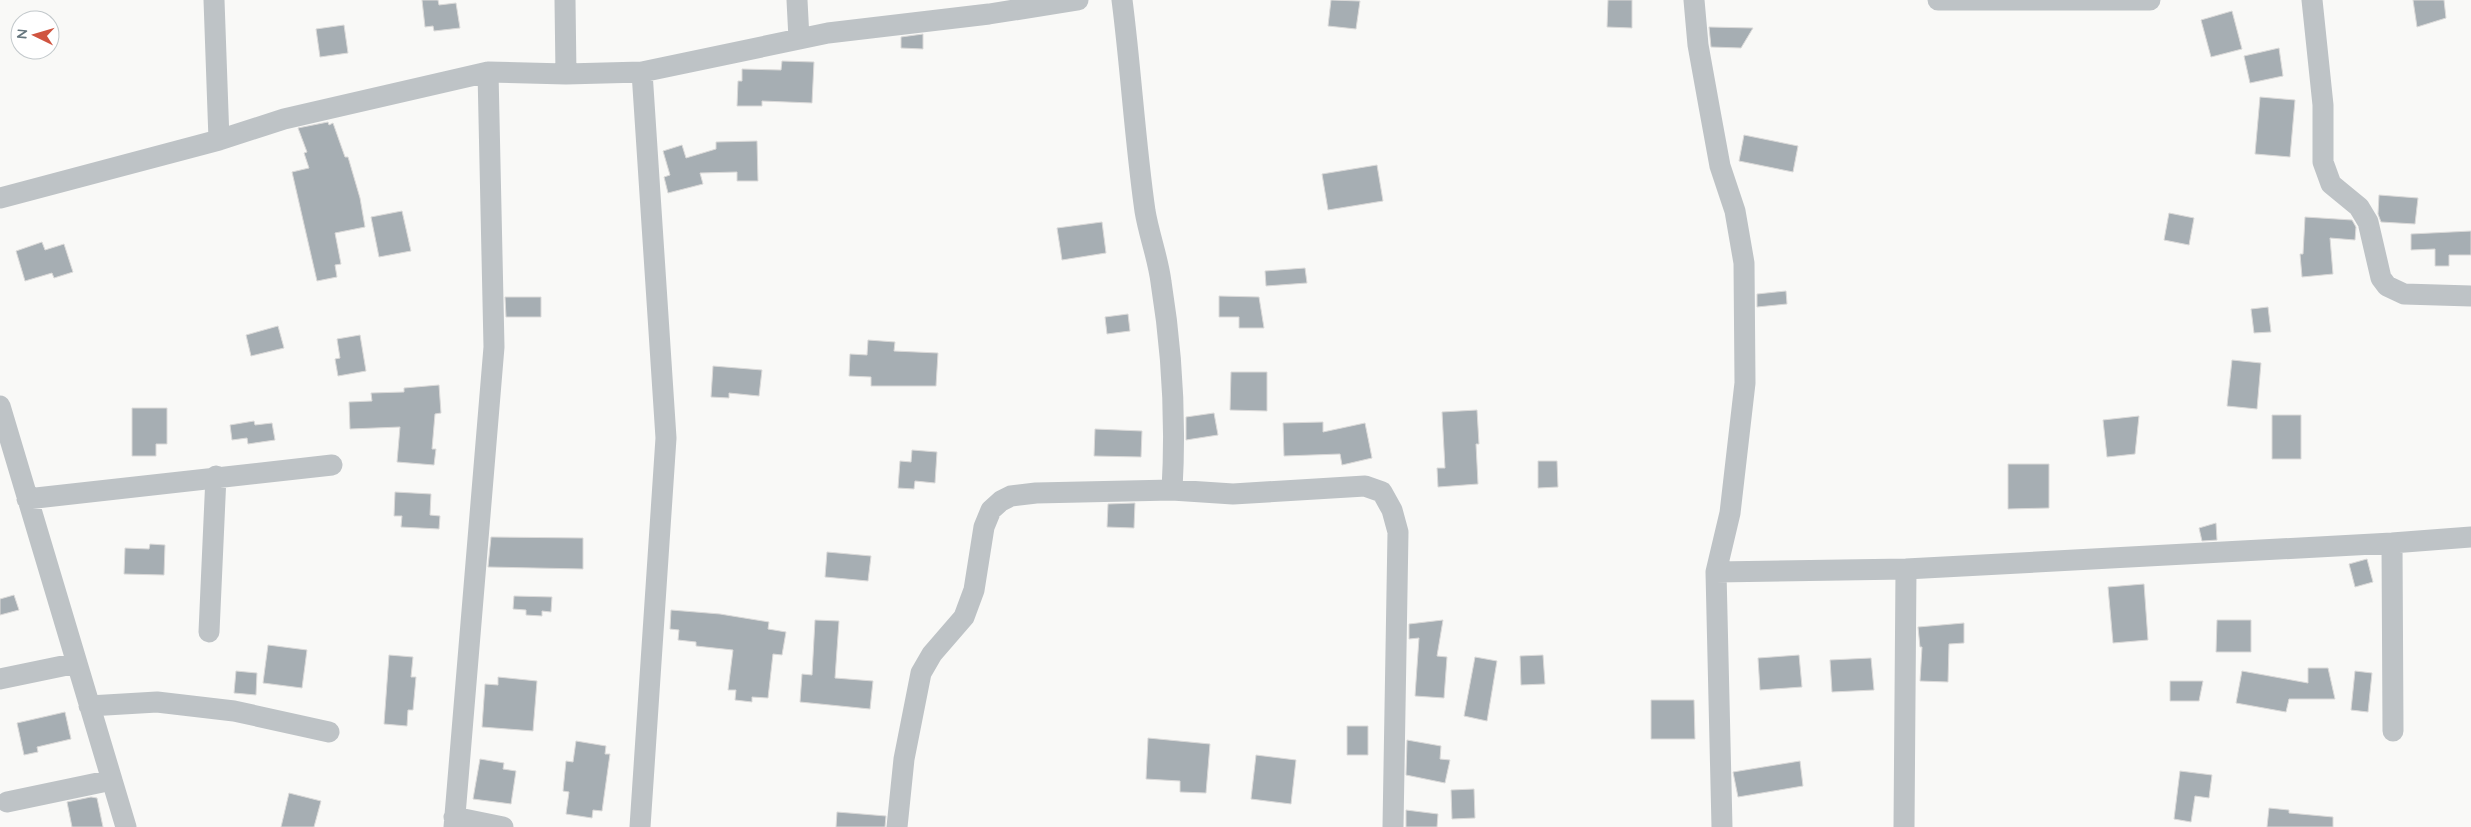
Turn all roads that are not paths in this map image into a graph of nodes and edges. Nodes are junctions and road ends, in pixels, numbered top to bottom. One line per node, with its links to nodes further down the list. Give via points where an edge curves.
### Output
1 (214, 0): 15 (street)
2 (565, 0): 14 (street)
3 (797, 0): 11 (street)
4 (1078, 0): 11 (street)
5 (1122, 0): 21 (street, via 1137,155 1148,231 1161,282 1173,394 1175,445)
6 (1694, 0): 26 (street, via 1698,45 1720,166 1735,211 1744,264 1746,383 1730,514)
7 (1938, 0): 10 (street)
8 (2150, 0): 10 (street)
9 (2312, 0): 17 (street, via 2323,105 2323,162 2331,184 2359,206 2368,222 2381,278 2387,286 2404,294)
10 (2064, 1)
11 (799, 38): 13 (street)
12 (488, 72): 14 (street); 15 (street, via 284,119); 35 (street, via 494,347)
13 (642, 72): 14 (street); 38 (street, via 666,438)
14 (566, 74)
15 (219, 140): 16 (street)
16 (0, 198)
17 (2471, 296)
18 (0, 406): 22 (street)
19 (332, 465): 20 (street)
20 (216, 476): 22 (street); 27 (street)
21 (1172, 490): 39 (street, via 1019,495 1001,501 991,510 984,527 974,590 964,617 921,672 904,759); 40 (street, via 1233,494 1365,486 1382,492 1392,510 1398,532)
22 (26, 499): 28 (street)
23 (2471, 537): 24 (street)
24 (2392, 543): 25 (street); 31 (street)
25 (1906, 569): 26 (street); 42 (street)
26 (1716, 572): 41 (street)
27 (209, 632)
28 (76, 663): 29 (street); 30 (street)
29 (0, 679)
30 (89, 706): 32 (street, via 157,702 234,711); 33 (street)
31 (2393, 731)
32 (329, 732)
33 (112, 780): 34 (street); 36 (street)
34 (6, 802)
35 (454, 822): 37 (street)
36 (126, 827)
37 (503, 827)
38 (640, 827)
39 (897, 827)
40 (1393, 827)
41 (1722, 827)
42 (1904, 827)

